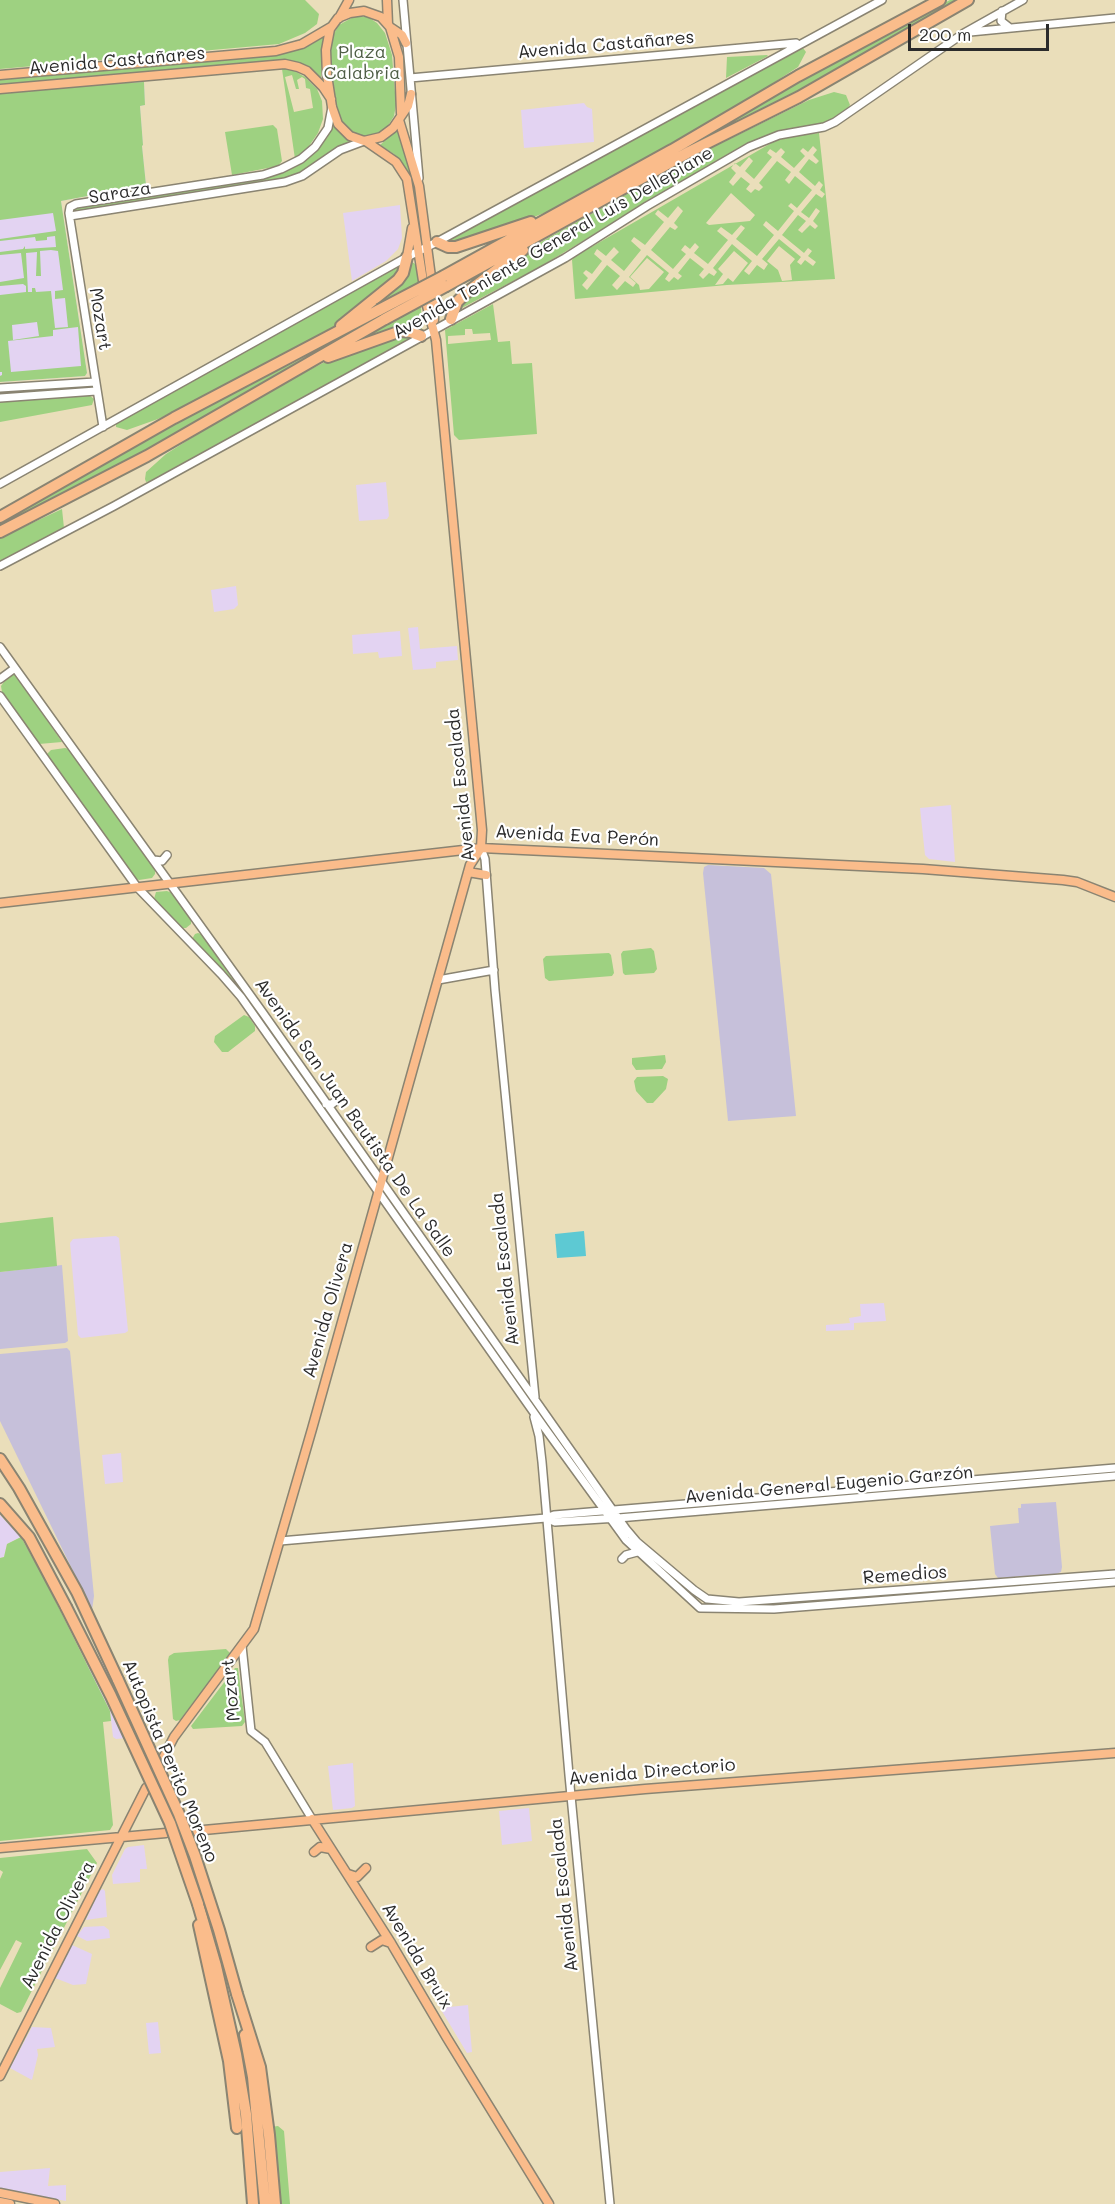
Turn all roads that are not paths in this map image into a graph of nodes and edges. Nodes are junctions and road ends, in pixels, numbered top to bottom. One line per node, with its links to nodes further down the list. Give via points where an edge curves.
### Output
1 (349, 0): 9 (main road)
2 (387, 0): 11 (main road)
3 (403, 0): 16 (street)
4 (882, 0): 15 (street)
5 (940, 0): 26 (highway, via 798,76)
6 (968, 0): 26 (highway, via 799,97)
7 (1023, 0): 8 (street, Avenida Teniente General Luís Dellepiane)
8 (1002, 11): 13 (street, via 1001,21); 14 (street, Avenida Teniente General Luís Dellepiane)
9 (338, 18): 11 (main road, via 364,11 381,17); 12 (main road)
10 (1115, 18): 13 (street)
11 (389, 26): 16 (main road); 22 (main road, via 399,57)
12 (331, 27): 17 (main road, Avenida Castañares, via 302,44 276,51); 21 (main road, via 326,50)
13 (1010, 28): 14 (street)
14 (964, 33): 34 (street, Avenida Teniente General Luís Dellepiane, via 824,127 779,135 749,147 565,258)
15 (804, 42): 18 (street, Avenida Castañares); 28 (street)
16 (406, 43): 18 (street)
17 (0, 75)
18 (410, 78): 20 (street)
19 (0, 89): 21 (main road, Avenida Castañares, via 285,64 307,72 323,87)
20 (411, 94): 22 (main road); 24 (street)
21 (331, 103): 23 (main road, via 343,130); 25 (street, Saraza, via 328,128 315,147 281,170 76,204 69,209)
22 (400, 117): 23 (main road, via 387,134); 24 (main road)
23 (366, 141): 25 (street, Saraza, via 340,150 285,182); 27 (main road, via 389,155 402,170 409,185)
24 (420, 186): 29 (main road)
25 (70, 216): 39 (street, Mozart)
26 (562, 217): 28 (highway, via 456,247); 33 (highway, bridge); 34 (highway, via 466,293 457,302)
27 (413, 218): 29 (main road); 30 (main road)
28 (437, 242): 29 (street)
29 (423, 249): 30 (street); 31 (main road)
30 (407, 257): 37 (highway, via 398,280); 43 (street)
31 (427, 279)
32 (430, 300): 35 (main road, Avenida Escalada)
33 (382, 315): 37 (highway); 38 (highway)
34 (451, 319): 35 (street, Avenida Teniente General Luís Dellepiane)
35 (434, 329): 36 (street, Avenida Teniente General Luís Dellepiane); 52 (main road, Avenida Escalada)
36 (421, 336): 38 (highway, via 401,331); 47 (street, Avenida Teniente General Luís Dellepiane)
37 (323, 341): 45 (highway, via 174,417)
38 (303, 365): 46 (highway, via 157,450)
39 (95, 382): 40 (street); 41 (street, Mozart)
40 (0, 388)
41 (96, 391): 42 (street); 43 (street, Mozart)
42 (0, 398)
43 (102, 427): 44 (street)
44 (0, 484)
45 (0, 517)
46 (0, 532)
47 (0, 566)
48 (0, 647): 49 (street, Avenida San Juan Bautista De La Salle)
49 (15, 668): 50 (street); 54 (street, Avenida San Juan Bautista De La Salle)
50 (0, 679)
51 (0, 696): 58 (street, Avenida San Juan Bautista De La Salle)
52 (481, 848): 55 (main road, Avenida Olivera, via 472,858); 56 (street, Avenida Escalada); 57 (main road, Avenida Eva Perón); 59 (main road, Avenida Eva Perón, via 922,869 1077,882)
53 (167, 855): 54 (street, via 162,861)
54 (154, 860): 57 (street, Avenida San Juan Bautista De La Salle)
55 (468, 872): 56 (main road); 62 (main road, Avenida Olivera)
56 (486, 875): 61 (street, Avenida Escalada)
57 (170, 883): 58 (main road, Avenida Eva Perón); 64 (street, Avenida San Juan Bautista De La Salle)
58 (137, 887): 60 (main road, Avenida Eva Perón); 66 (street, Avenida San Juan Bautista De La Salle, via 241,997)
59 (1115, 897)
60 (0, 903)
61 (494, 970): 62 (street); 67 (street, Avenida Escalada)
62 (438, 980): 65 (main road, Avenida Olivera)
63 (337, 1100): 64 (street)
64 (326, 1104): 65 (street, Avenida San Juan Bautista De La Salle)
65 (381, 1181): 66 (main road, Avenida Olivera); 68 (street, Avenida San Juan Bautista De La Salle)
66 (378, 1193): 70 (street, Avenida San Juan Bautista De La Salle); 80 (main road, Avenida Olivera)
67 (531, 1370): 68 (street, via 526,1377); 69 (street, Avenida Escalada)
68 (519, 1376): 69 (street, Avenida San Juan Bautista De La Salle)
69 (535, 1399): 70 (street, Avenida Escalada); 76 (street, Avenida San Juan Bautista De La Salle)
70 (532, 1410): 75 (street, Avenida San Juan Bautista De La Salle); 77 (street, Avenida Escalada, via 539,1436)
71 (0, 1459): 105 (highway, Autopista Perito Moreno, bridge, via 77,1592 178,1814)
72 (1115, 1468): 76 (street, Avenida General Eugenio Garzón)
73 (1115, 1476): 79 (street, Avenida General Eugenio Garzón)
74 (0, 1504): 102 (highway, Autopista Perito Moreno, bridge, via 29,1537 111,1696 170,1823)
75 (604, 1510): 76 (street, Avenida General Eugenio Garzón); 77 (street, Avenida General Eugenio Garzón); 78 (street, Avenida San Juan Bautista De La Salle)
76 (613, 1510): 79 (street, Avenida San Juan Bautista De La Salle)
77 (546, 1518): 78 (street, Avenida General Eugenio Garzón, via 555,1522); 80 (street, Avenida General Eugenio Garzón); 92 (street, Avenida Escalada)
78 (610, 1518): 79 (street, Avenida General Eugenio Garzón); 81 (street, Avenida San Juan Bautista De La Salle)
79 (618, 1518): 85 (street, Avenida San Juan Bautista De La Salle, via 637,1542)
80 (280, 1541): 87 (main road, Avenida Olivera, via 254,1629)
81 (637, 1552): 82 (street); 86 (street, Avenida San Juan Bautista De La Salle)
82 (622, 1559)
83 (1115, 1574): 85 (street, Remedios, via 773,1600 716,1601)
84 (1115, 1582): 86 (street, Remedios, via 774,1609)
85 (699, 1594)
86 (700, 1608)
87 (242, 1646): 88 (street, Mozart); 90 (main road, Avenida Olivera, via 174,1737)
88 (251, 1731): 93 (street, Avenida Bruix, via 265,1742)
89 (1115, 1753): 92 (main road, Avenida Directorio)
90 (162, 1760)
91 (146, 1788): 96 (main road, Avenida Olivera)
92 (571, 1795): 93 (main road, Avenida Directorio); 116 (street, Avenida Escalada)
93 (312, 1819): 94 (main road, Avenida Directorio); 98 (main road, Avenida Bruix)
94 (193, 1831)
95 (166, 1833): 96 (main road)
96 (120, 1838): 97 (main road); 106 (main road, Avenida Olivera)
97 (0, 1848)
98 (331, 1849): 99 (main road, via 320,1847); 101 (main road, Avenida Bruix)
99 (314, 1852)
100 (366, 1868): 101 (main road, via 357,1877)
101 (345, 1871): 103 (main road, Avenida Bruix)
102 (198, 1904): 107 (highway, via 204,1951 229,2061); 112 (highway, Autopista Perito Moreno, via 236,2054 246,2114)
103 (391, 1943): 104 (main road, via 382,1940); 115 (main road, Avenida Bruix)
104 (371, 1947)
105 (237, 1994): 113 (highway, Autopista Perito Moreno, via 253,2077); 114 (highway, via 260,2067)
106 (0, 2076)
107 (237, 2128)
108 (0, 2193): 111 (main road)
109 (0, 2202): 110 (main road)
110 (10, 2204)
111 (55, 2204)
112 (253, 2204)
113 (265, 2204)
114 (275, 2204)
115 (549, 2204)
116 (610, 2204)

